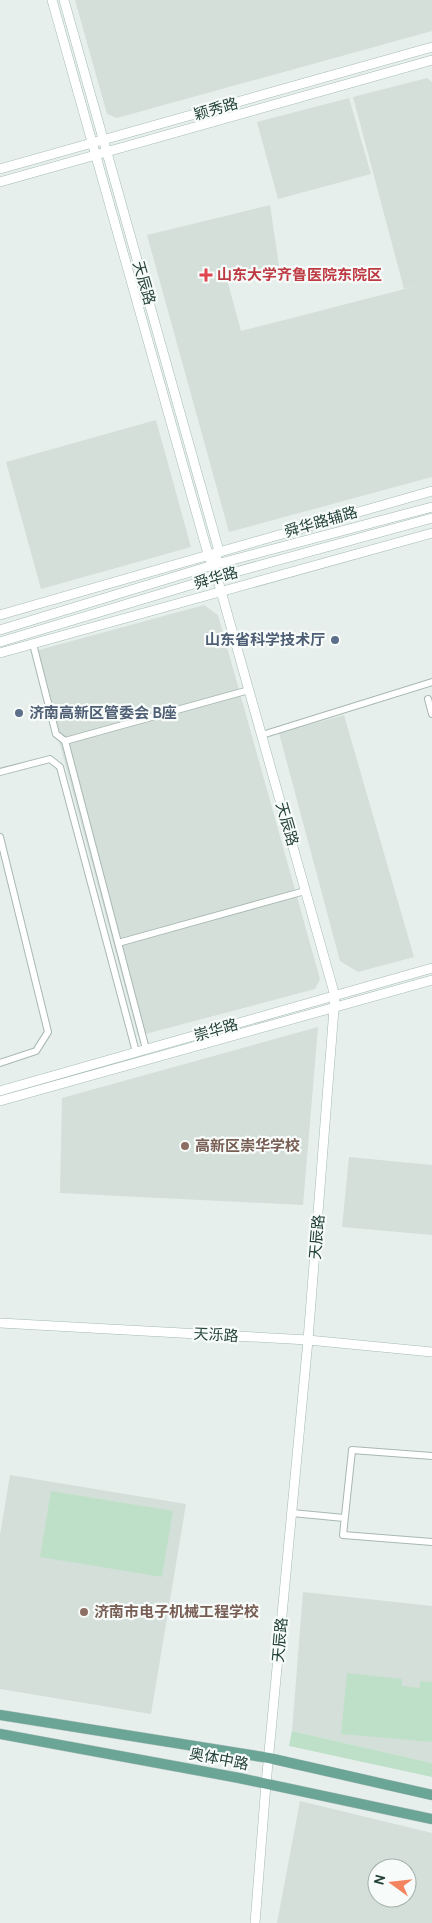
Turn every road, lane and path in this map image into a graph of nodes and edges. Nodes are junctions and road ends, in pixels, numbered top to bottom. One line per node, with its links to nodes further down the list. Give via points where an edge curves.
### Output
1 (52, 0): 6 (main road, 天辰路)
2 (64, 0): 5 (main road, 天辰路)
3 (432, 47): 5 (main road, 颖秀路)
4 (432, 60): 7 (main road, 颖秀路)
5 (104, 140): 6 (main road, 颖秀路); 7 (main road, 天辰路)
6 (93, 144): 8 (main road, 天辰路); 9 (main road, 颖秀路)
7 (107, 152): 8 (main road, 颖秀路); 15 (main road, 天辰路)
8 (96, 155): 10 (main road, 颖秀路); 16 (main road, 天辰路)
9 (0, 169)
10 (0, 182)
11 (432, 490): 15 (main road, 舜华路辅路)
12 (432, 507): 17 (main road, 舜华路)
13 (432, 518): 18 (main road, 舜华路)
14 (432, 533): 19 (main road)
15 (219, 551): 16 (main road, 舜华路辅路); 17 (main road)
16 (209, 554): 17 (main road, 天辰路); 20 (main road, 舜华路辅路)
17 (213, 565): 18 (main road, 天辰路); 21 (main road, 舜华路)
18 (217, 577): 19 (main road, 天辰路); 22 (main road, 舜华路)
19 (221, 591): 23 (main road); 26 (main road, 天辰路)
20 (0, 615)
21 (0, 630)
22 (0, 642)
23 (32, 644): 24 (main road); 30 (street, via 56,734)
24 (0, 653)
25 (432, 682): 29 (street)
26 (249, 690): 29 (main road, 天辰路); 30 (street)
27 (428, 699): 28 (street)
28 (432, 714)
29 (262, 735): 34 (main road, 天辰路)
30 (65, 742): 35 (street)
31 (0, 772): 41 (street, via 50,759 60,767)
32 (0, 837): 33 (street)
33 (3, 863): 42 (street, via 48,1032 36,1050)
34 (305, 891): 35 (street); 38 (main road, 天辰路)
35 (118, 943): 40 (street)
36 (432, 968): 38 (main road, 崇华路)
37 (432, 980): 39 (main road, 崇华路)
38 (335, 996): 39 (main road, 天辰路); 40 (main road, 崇华路)
39 (335, 1007): 44 (main road, 崇华路); 46 (main road, 天辰路)
40 (146, 1050): 41 (main road, 崇华路)
41 (136, 1052): 43 (main road, 崇华路)
42 (0, 1063)
43 (0, 1091)
44 (0, 1101)
45 (0, 1323): 46 (main road, 天泺路)
46 (308, 1340): 47 (main road, 天泺路); 49 (main road, 天辰路)
47 (432, 1352)
48 (432, 1456): 50 (street, via 352,1450)
49 (292, 1513): 50 (street); 54 (main road, 天辰路)
50 (344, 1518): 51 (street, via 343,1535)
51 (432, 1542)
52 (0, 1715): 54 (main road, 奥体中路)
53 (0, 1734): 55 (main road, 奥体中路)
54 (269, 1758): 55 (main road, 天辰路); 56 (main road, 奥体中路)
55 (266, 1784): 57 (main road, 奥体中路); 58 (main road, 天辰路)
56 (432, 1795)
57 (432, 1819)
58 (255, 1923)

